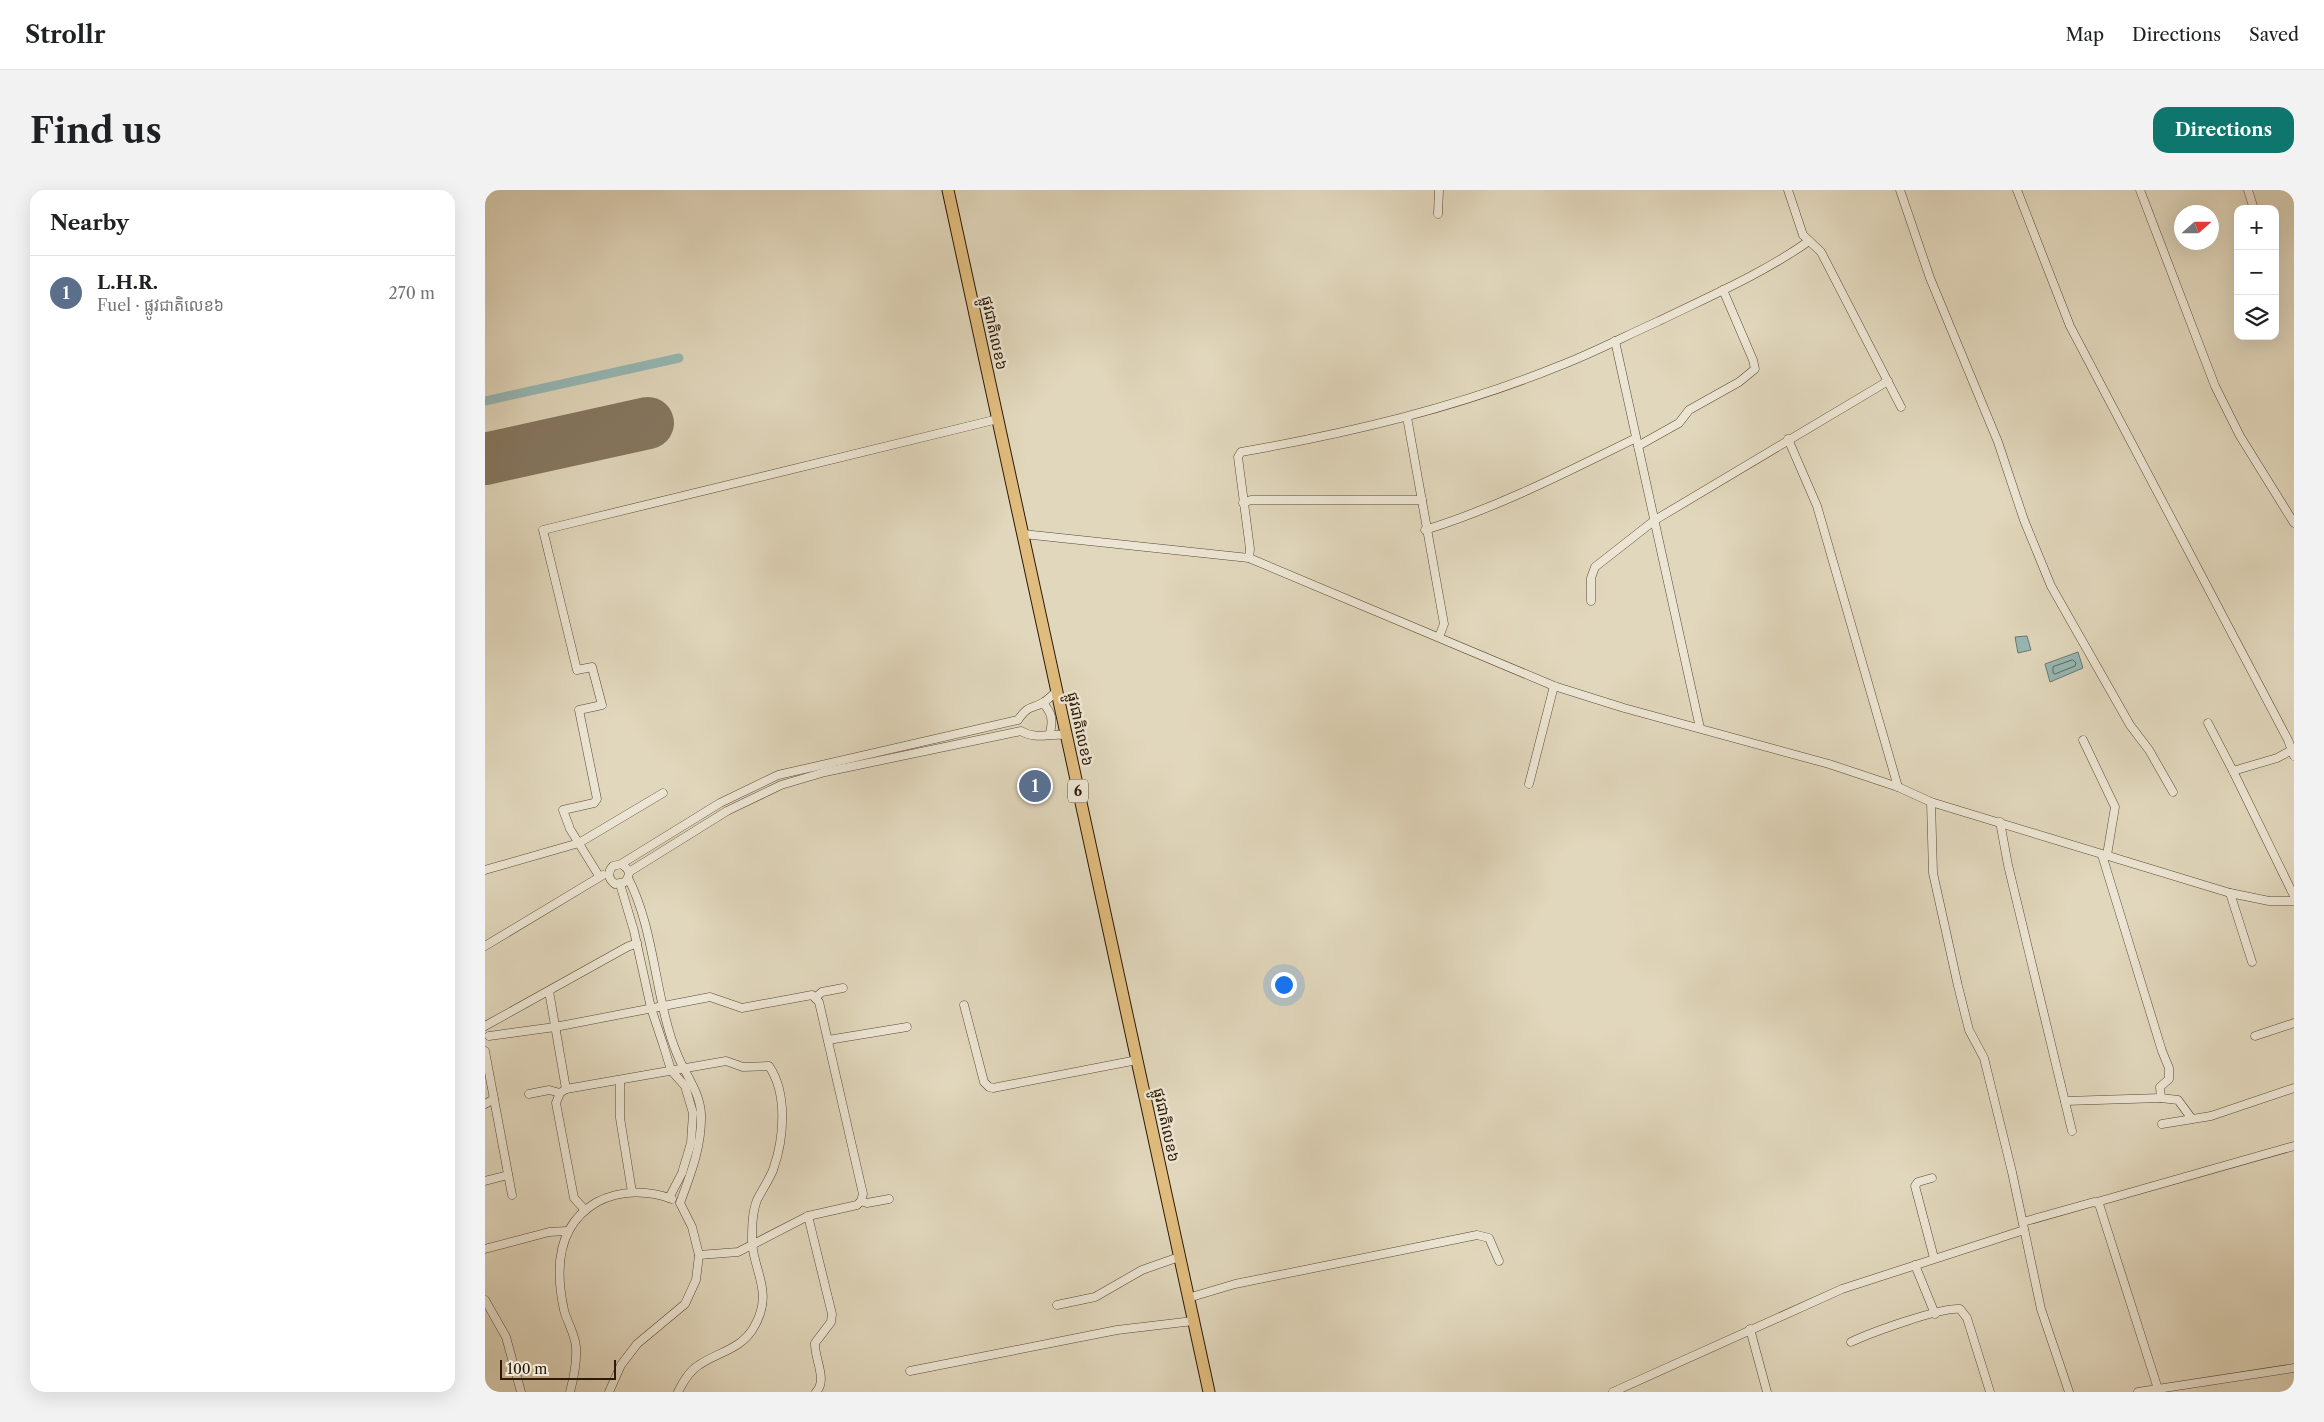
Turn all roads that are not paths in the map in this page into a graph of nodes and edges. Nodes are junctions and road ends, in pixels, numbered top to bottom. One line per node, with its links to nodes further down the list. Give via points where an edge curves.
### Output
1 (948, 190): 16 (highway, ផ្លូវជាតិលេខ៦ / 6)
2 (1439, 190): 9 (street)
3 (1788, 190): 10 (street, via 1803,235)
4 (1900, 190): 43 (street, via 1930,278 1998,442 2023,520 2051,586 2125,716)
5 (2017, 190): 36 (street, via 2070,326)
6 (2140, 190): 22 (street, via 2215,386 2240,436)
7 (2248, 190): 8 (street)
8 (2253, 205)
9 (1438, 214)
10 (1809, 241): 11 (street, via 1748,279); 13 (street, via 1821,252)
11 (1723, 290): 12 (street); 18 (street, via 1755,369 1739,382 1689,410 1679,424)
12 (1615, 341): 15 (street, via 1506,386); 18 (street)
13 (1888, 381): 14 (street); 17 (street)
14 (1901, 407)
15 (1407, 418): 19 (street); 20 (street, via 1318,439 1241,452 1238,457)
16 (998, 420): 24 (highway, ផ្លូវជាតិលេខ៦ / 6); 47 (street, via 543,530 577,670 592,667 602,705 579,710 597,799 594,803 563,810)
17 (1788, 440): 21 (street); 42 (street, via 1817,506)
18 (1637, 442): 21 (street); 23 (street, via 1461,519)
19 (1421, 500): 20 (street, via 1251,500); 23 (street)
20 (1243, 504): 25 (street)
21 (1655, 520): 26 (street, via 1595,567 1591,578); 32 (street)
22 (2294, 522)
23 (1425, 530): 27 (street, via 1443,624)
24 (1023, 534): 25 (street); 29 (highway, ផ្លូវជាតិលេខ៦ / 6)
25 (1249, 558): 27 (street)
26 (1591, 601)
27 (1439, 637): 28 (street)
28 (1555, 686): 32 (street); 40 (street)
29 (1057, 691): 30 (street); 34 (highway, ផ្លូវជាតិលេខ៦ / 6)
30 (1043, 703): 33 (street, via 1050,710 1053,721); 39 (street, via 1024,711 1018,720)
31 (2207, 723): 38 (street)
32 (1699, 728): 42 (street)
33 (1050, 733): 34 (street); 41 (street, via 1040,737 1021,731 825,772)
34 (1065, 735): 76 (highway, ផ្លូវជាតិលេខ៦ / 6)
35 (2083, 740): 48 (street, via 2115,807)
36 (2291, 740): 37 (street)
37 (2293, 753): 38 (street)
38 (2233, 770): 56 (street)
39 (778, 775): 41 (street); 49 (street, via 720,803)
40 (1529, 784)
41 (781, 785): 52 (street, via 727,811)
42 (1898, 787): 45 (street)
43 (2173, 792)
44 (663, 793): 47 (street)
45 (1931, 802): 46 (street); 103 (street, via 1933,873 1969,1030 1983,1058)
46 (2000, 822): 48 (street); 85 (street)
47 (579, 843): 50 (street); 53 (street)
48 (2104, 855): 55 (street); 83 (street, via 2169,1068 2169,1079 2160,1087)
49 (621, 864): 51 (street, via 613,866); 52 (street, via 627,867)
50 (485, 870)
51 (609, 874): 53 (street); 54 (street, via 612,881)
52 (629, 875): 54 (street); 65 (street)
53 (599, 876): 59 (street)
54 (620, 884): 58 (street)
55 (2231, 894): 57 (street, via 2269,901); 60 (street)
56 (2294, 896)
57 (2294, 901)
58 (637, 944): 62 (street); 66 (street)
59 (485, 946)
60 (2252, 962)
61 (843, 988): 63 (street, via 822,992)
62 (549, 991): 68 (street); 69 (street)
63 (816, 997): 65 (street, via 812,995 742,1008 710,997); 73 (street)
64 (964, 1005): 76 (street, via 989,1087)
65 (664, 1006): 66 (street); 77 (street)
66 (651, 1008): 69 (street); 78 (street)
67 (2294, 1023): 72 (street)
68 (485, 1027): 71 (street)
69 (555, 1027): 71 (street); 81 (street)
70 (907, 1027): 73 (street)
71 (489, 1036): 74 (street)
72 (2255, 1036)
73 (828, 1040): 98 (street, via 863,1194)
74 (485, 1047)
75 (485, 1051): 84 (street)
76 (1137, 1060): 108 (highway, ផ្លូវជាតិលេខ៦ / 6)
77 (682, 1068): 78 (street); 99 (street, via 692,1082 701,1112 700,1143); 105 (street, via 726,1061 743,1067 769,1066 775,1076 782,1129 773,1170 753,1215)
78 (671, 1070): 79 (street); 96 (street, via 685,1086 693,1113 691,1143 682,1173)
79 (620, 1080): 81 (street); 94 (street, via 620,1118)
80 (2294, 1088): 87 (street, via 2211,1116)
81 (563, 1091): 82 (street); 101 (street, via 556,1103 574,1198)
82 (529, 1094)
83 (2161, 1098): 85 (street); 87 (street, via 2178,1100)
84 (494, 1099): 86 (street); 91 (street)
85 (2065, 1101): 89 (street)
86 (485, 1104)
87 (2192, 1119): 88 (street)
88 (2162, 1124)
89 (2072, 1131)
90 (2294, 1146): 100 (street)
91 (508, 1175): 93 (street); 95 (street)
92 (1932, 1178): 109 (street, via 1915,1186)
93 (485, 1181)
94 (632, 1192): 96 (street); 101 (street, via 606,1198)
95 (512, 1195)
96 (669, 1198): 99 (street)
97 (889, 1199): 98 (street)
98 (861, 1201): 102 (street, via 857,1205)
99 (680, 1202): 107 (street, via 692,1227)
100 (2097, 1202): 103 (street); 121 (street)
101 (585, 1210): 104 (street)
102 (808, 1216): 105 (street); 126 (street, via 832,1314 831,1322 815,1343 821,1381)
103 (2023, 1226): 109 (street); 131 (street, via 2041,1309)
104 (567, 1231): 106 (street, via 549,1232); 123 (street, via 558,1273 564,1312 576,1345)
105 (752, 1244): 107 (street, via 738,1252); 125 (street, via 762,1281 763,1300 755,1326 742,1342 698,1366 684,1380)
106 (485, 1249)
107 (699, 1255): 124 (street, via 696,1280 685,1304 637,1344 621,1365)
108 (1179, 1257): 112 (highway, ផ្លូវជាតិលេខ៦ / 6); 114 (street, via 1143,1270 1095,1297)
109 (1934, 1258): 111 (street)
110 (1499, 1261): 112 (street, via 1489,1238 1477,1236 1235,1284)
111 (1915, 1265): 115 (street); 117 (street, via 1842,1289)
112 (1189, 1298): 116 (highway, ផ្លូវជាតិលេខ៦ / 6)
113 (485, 1300): 122 (street, via 506,1337)
114 (1057, 1305)
115 (1935, 1314): 118 (street); 130 (street, via 1953,1308 1960,1309 1967,1318)
116 (1193, 1321): 120 (street, via 1117,1330); 127 (highway, ផ្លូវជាតិលេខ៦ / 6)
117 (1750, 1329): 128 (street); 129 (street)
118 (1851, 1342)
119 (2294, 1368): 121 (street)
120 (910, 1371)
121 (2158, 1389): 132 (street)
122 (521, 1392)
123 (570, 1392)
124 (609, 1392)
125 (678, 1392)
126 (815, 1392)
127 (1209, 1392)
128 (1613, 1392)
129 (1767, 1392)
130 (1990, 1392)
131 (2069, 1392)
132 (2138, 1392)

